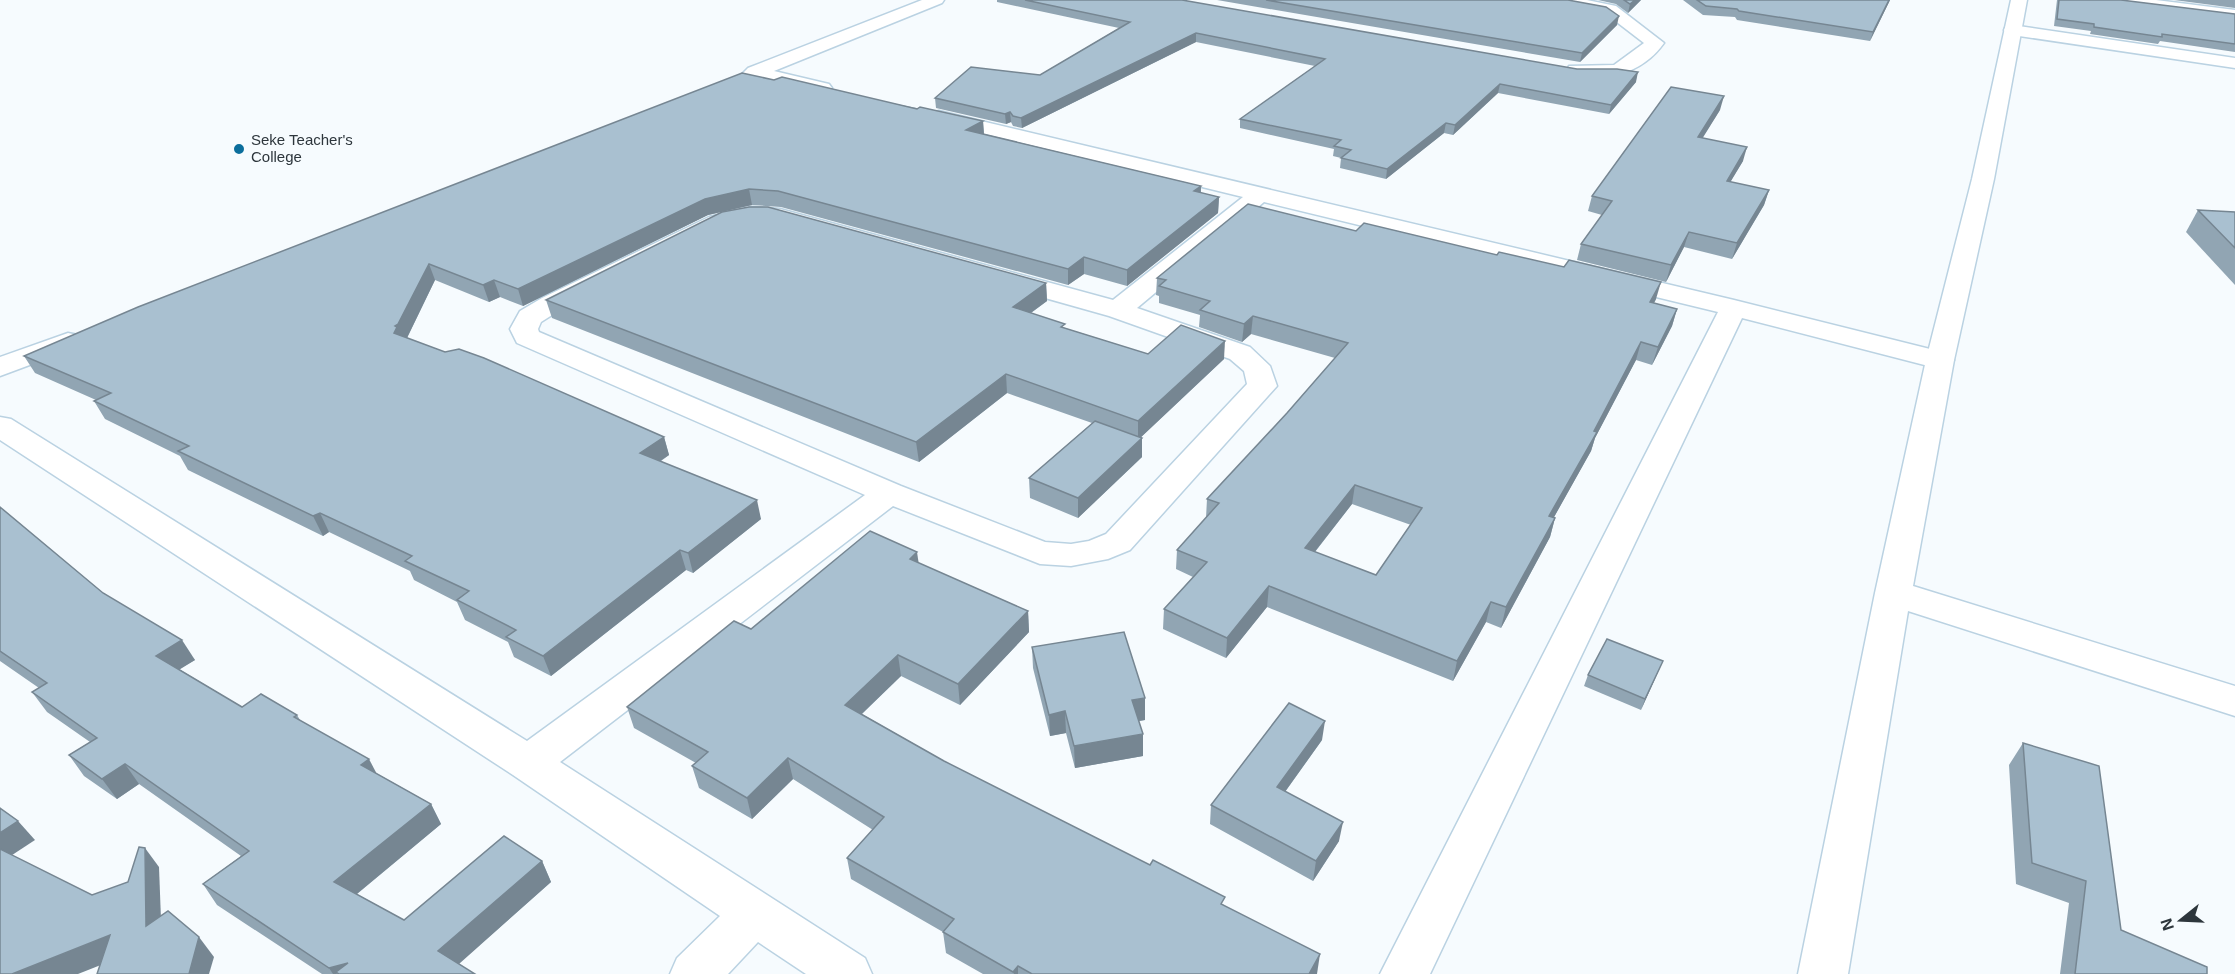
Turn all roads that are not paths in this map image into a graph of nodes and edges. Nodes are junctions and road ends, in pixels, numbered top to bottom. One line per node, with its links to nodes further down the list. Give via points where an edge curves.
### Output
1 (936, 0): 8 (street)
2 (1560, 0): 7 (street, via 1610,9 1656,43 1627,68 1606,73)
3 (2119, 0): 5 (street)
4 (2015, 15): 6 (street); 16 (street, via 1983,179)
5 (2235, 15)
6 (2235, 63)
7 (1563, 68)
8 (756, 72): 9 (street); 10 (street)
9 (733, 81)
10 (847, 94)
11 (916, 111): 12 (street)
12 (1260, 194): 13 (street); 14 (street)
13 (1734, 308): 16 (street); 26 (street)
14 (1118, 310): 19 (street, via 1240,353 1262,374 1262,386 1118,542 1071,555 1040,553); 19 (street, via 772,214 752,214 717,222 551,304 530,317 524,329 526,338 534,342)
15 (89, 333): 17 (street)
16 (1940, 360): 20 (street)
17 (0, 367)
18 (0, 426): 22 (street)
19 (889, 493): 22 (street)
20 (1893, 593): 21 (street); 27 (street)
21 (2235, 701)
22 (528, 763): 23 (street)
23 (754, 914): 24 (street); 25 (street)
24 (695, 974)
25 (847, 974)
26 (1406, 974)
27 (1822, 974)

